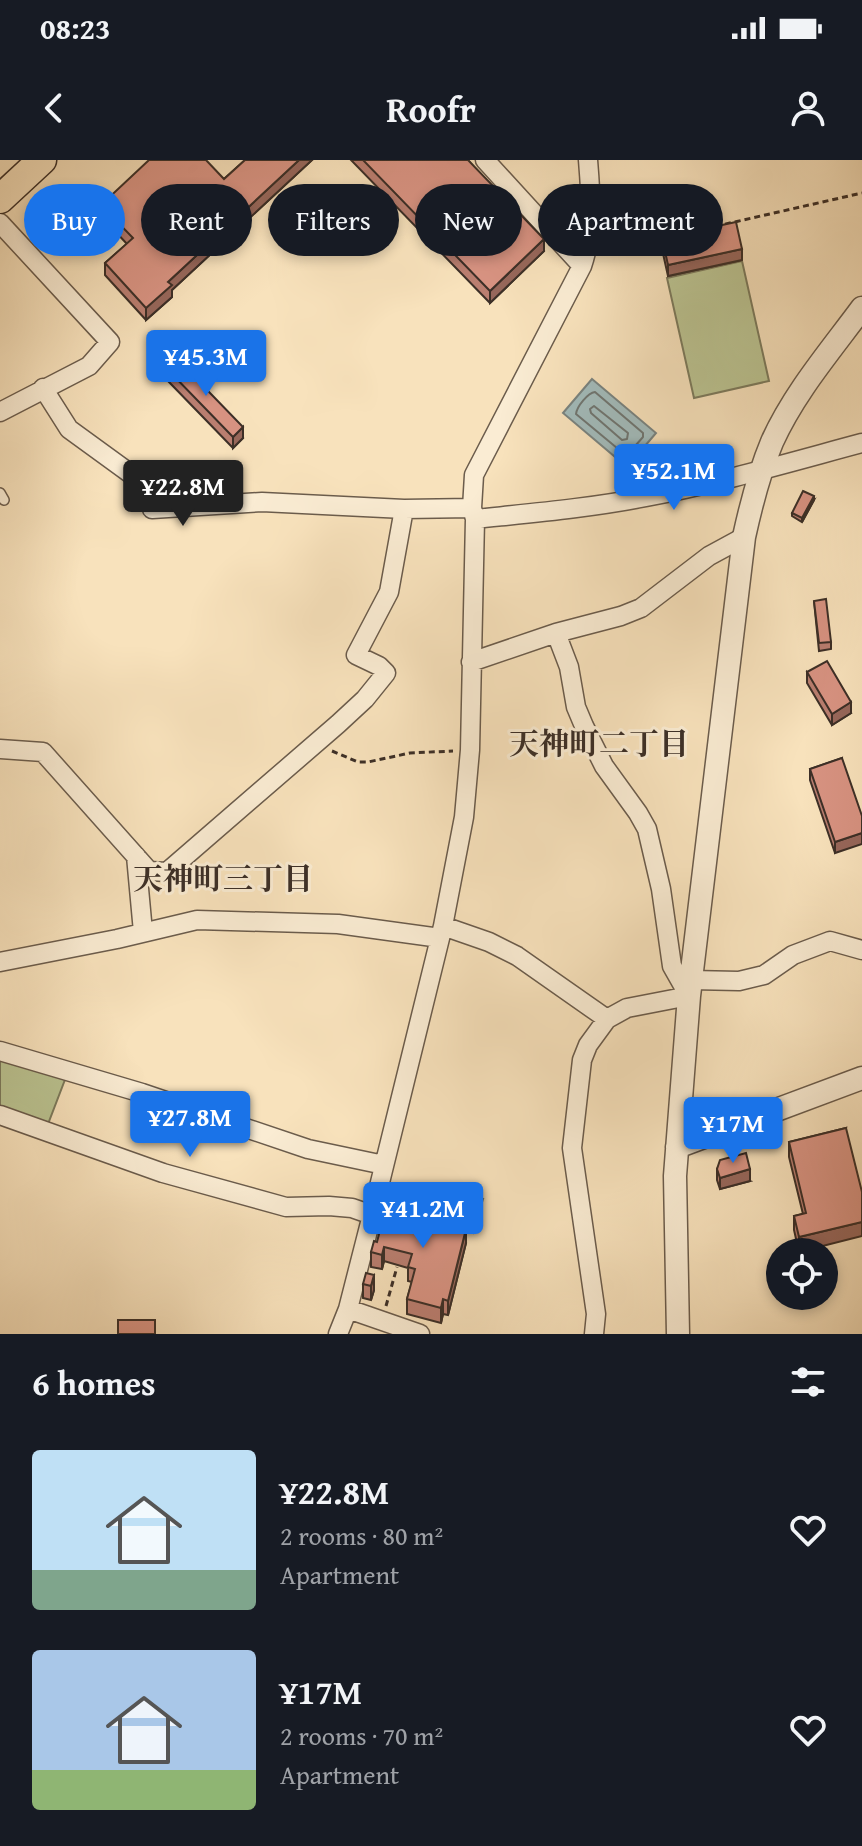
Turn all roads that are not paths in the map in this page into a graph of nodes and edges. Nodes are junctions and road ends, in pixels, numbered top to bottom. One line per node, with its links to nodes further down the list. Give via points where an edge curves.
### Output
1 (42, 160): 4 (main road)
2 (588, 160): 6 (street, via 592,211)
3 (486, 161): 6 (street)
4 (0, 199)
5 (0, 223): 8 (street, via 110,342 89,366)
6 (584, 259): 13 (street, via 474,475)
7 (862, 308): 11 (street, via 789,412)
8 (43, 388): 9 (street); 12 (street, via 69,429 149,491 152,509 262,502)
9 (0, 412)
10 (862, 443): 11 (street)
11 (762, 470): 13 (street, via 548,512); 14 (street)
12 (404, 509): 13 (street); 18 (street, via 389,592 356,655 386,673 365,699 167,872 149,871)
13 (473, 514): 16 (street)
14 (744, 537): 15 (street, via 709,556 641,608); 23 (street)
15 (556, 633): 16 (street); 23 (street, via 584,726 647,829 672,966)
16 (471, 662): 20 (street, via 464,817)
17 (0, 749): 18 (street, via 43,752)
18 (136, 856): 19 (street)
19 (143, 932): 20 (street, via 197,920); 22 (street)
20 (442, 932): 24 (street, via 489,942 517,956); 29 (street)
21 (862, 950): 23 (street, via 830,941 793,955 764,975)
22 (0, 962)
23 (690, 988): 24 (street); 28 (street)
24 (607, 1019): 34 (street, via 582,1060 572,1148 596,1314)
25 (0, 1051): 29 (street, via 308,1149)
26 (862, 1078): 28 (street)
27 (0, 1115): 30 (street, via 163,1173 286,1207 352,1208)
28 (677, 1147): 35 (street)
29 (384, 1165): 30 (street)
30 (372, 1215): 31 (street)
31 (348, 1309): 32 (street); 33 (street)
32 (338, 1334)
33 (420, 1334)
34 (594, 1334)
35 (678, 1334)

